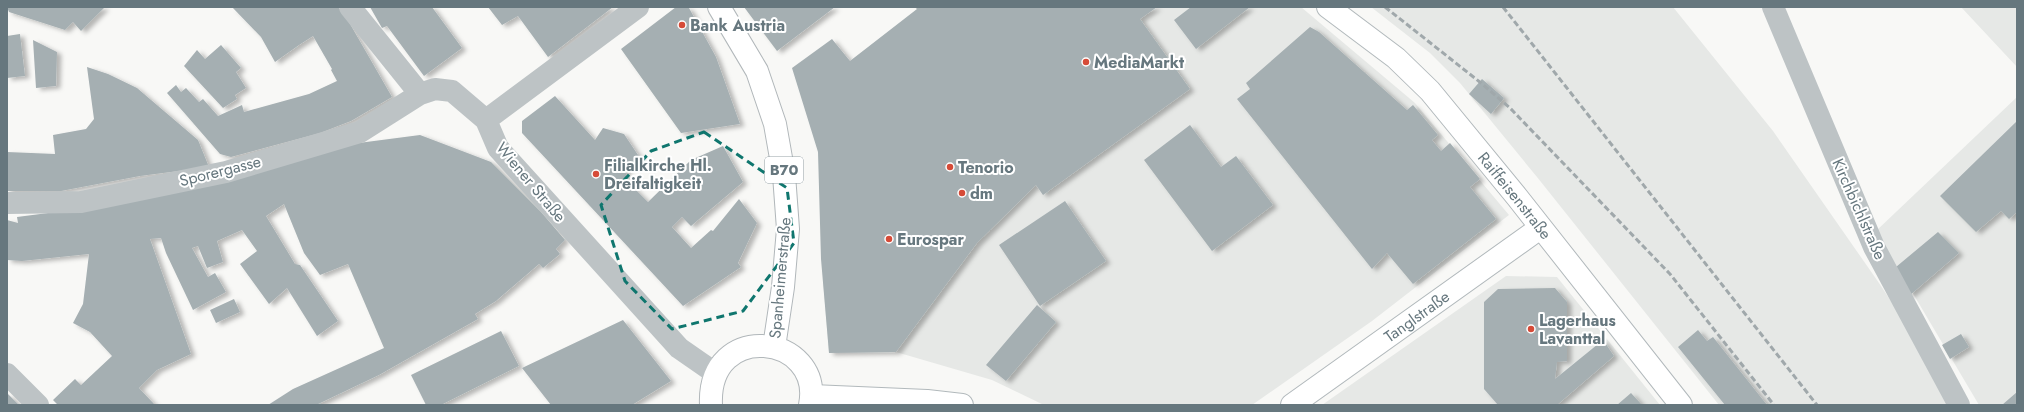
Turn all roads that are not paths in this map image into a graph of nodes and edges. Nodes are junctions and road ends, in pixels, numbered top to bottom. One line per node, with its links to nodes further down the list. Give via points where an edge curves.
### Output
1 (350, 7): 6 (street)
2 (638, 7): 7 (street)
3 (719, 7): 10 (street, Spanheimerstraße / B70, via 757,71 775,124 784,175 788,229)
4 (1328, 7): 9 (street, Raiffeisenstraße, via 1396,58 1430,91)
5 (1773, 7): 19 (street, Kirchbichlstraße, via 1874,247)
6 (420, 94): 7 (street, Wiener Straße, via 435,89 452,91); 8 (street, Sporergasse, via 360,132 226,172 81,202)
7 (486, 120): 11 (street, Wiener Straße, via 498,148 679,348)
8 (7, 203)
9 (1540, 228): 17 (street, Tanglstraße); 18 (street, Raiffeisenstraße)
10 (774, 346): 11 (street, via 756,345 740,350 725,359); 13 (street, via 789,354 801,365 809,380)
11 (715, 373): 15 (street, via 710,390)
12 (7, 374): 14 (street)
13 (811, 401): 16 (street, via 927,401)
14 (38, 405)
15 (711, 405)
16 (962, 405)
17 (1292, 405)
18 (1681, 405)
19 (1959, 405)

